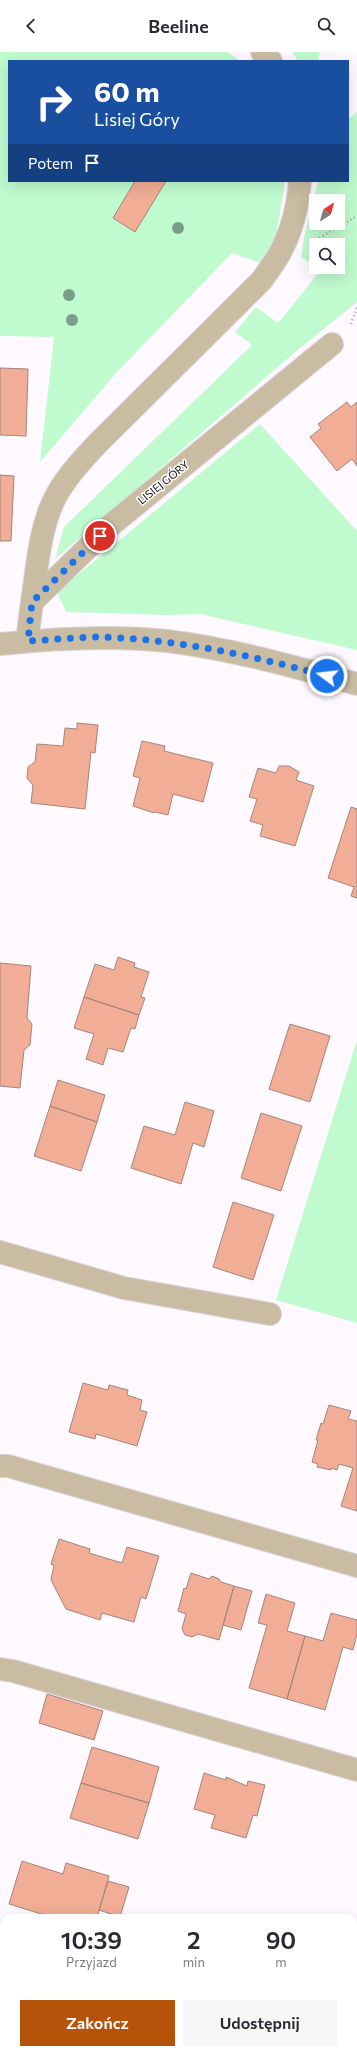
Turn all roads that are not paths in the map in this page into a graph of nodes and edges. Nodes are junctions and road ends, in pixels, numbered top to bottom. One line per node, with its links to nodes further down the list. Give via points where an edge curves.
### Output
1 (262, 52): 2 (street)
2 (270, 60)
3 (300, 182): 5 (street, via 298,199 284,244 262,280 76,466 56,497 48,517)
4 (332, 344): 5 (street, LISIEJ GÓRY, via 111,526)
5 (32, 602): 6 (street)
6 (28, 641): 7 (street); 8 (street, via 99,637 168,642 273,662)
7 (0, 644)
8 (357, 684)
9 (0, 1252): 10 (street, via 124,1288)
10 (270, 1314)
11 (0, 1466): 12 (street, via 8,1466)
12 (357, 1566)
13 (0, 1670): 14 (street, via 13,1671)
14 (357, 1770)

